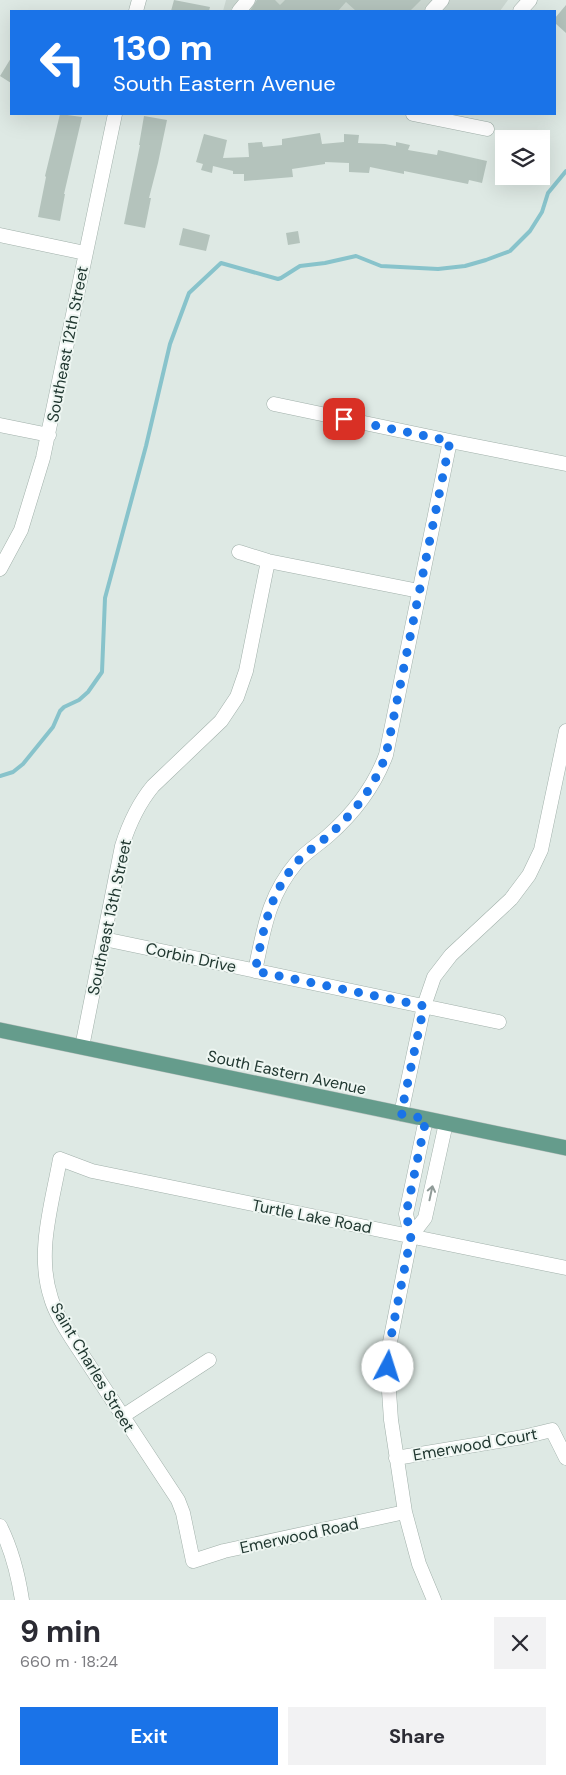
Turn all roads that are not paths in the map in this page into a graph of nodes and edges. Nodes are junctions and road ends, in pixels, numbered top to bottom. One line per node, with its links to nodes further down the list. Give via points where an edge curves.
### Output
1 (248, 0): 4 (street)
2 (442, 0): 5 (street)
3 (530, 0): 6 (street)
4 (240, 10)
5 (433, 10)
6 (521, 10)
7 (115, 115): 12 (street, Southeast 12th Street)
8 (423, 115): 9 (street)
9 (462, 119): 10 (street)
10 (487, 129)
11 (0, 235): 12 (street)
12 (85, 253): 15 (street, Southeast 12th Street)
13 (274, 404): 16 (street)
14 (0, 424): 15 (street)
15 (48, 435): 20 (street, Southeast 12th Street, via 21,530)
16 (450, 441): 17 (street); 21 (street)
17 (566, 464)
18 (239, 552): 19 (street)
19 (268, 561): 21 (street); 23 (street, Southeast 13th Street, via 246,671 237,697 220,721 153,786 136,811 122,846)
20 (0, 569)
21 (419, 591): 24 (street, via 390,742 381,768 356,809 298,860 281,884 270,906)
22 (566, 731): 25 (street, via 536,862 512,898 440,968)
23 (104, 940): 24 (street, Corbin Drive); 28 (street, Southeast 13th Street)
24 (255, 971): 25 (street, Corbin Drive)
25 (424, 1006): 26 (street, Corbin Drive); 29 (street)
26 (499, 1022)
27 (0, 1030): 28 (main road, South Eastern Avenue)
28 (82, 1047): 29 (main road, South Eastern Avenue)
29 (401, 1114): 30 (main road, South Eastern Avenue)
30 (426, 1119): 31 (main road, South Eastern Avenue); 34 (street, via 406,1214)
31 (446, 1123): 32 (main road, South Eastern Avenue); 34 (street, one-way to 31, via 425,1218)
32 (566, 1148)
33 (60, 1159): 34 (street, Turtle Lake Road, via 92,1171); 37 (street, Saint Charles Street, via 45,1239 50,1298 63,1325)
34 (411, 1236): 35 (street, Turtle Lake Road); 38 (street, via 389,1347 389,1391)
35 (566, 1268)
36 (209, 1360): 37 (street)
37 (122, 1416): 42 (street, Saint Charles Street, via 178,1500)
38 (396, 1458): 39 (street, Emerwood Court, via 552,1430); 40 (street)
39 (566, 1458)
40 (405, 1512): 42 (street, Emerwood Road, via 224,1551); 44 (street, via 419,1564)
41 (0, 1526): 43 (street, via 15,1565)
42 (193, 1561)
43 (22, 1600)
44 (434, 1600)

